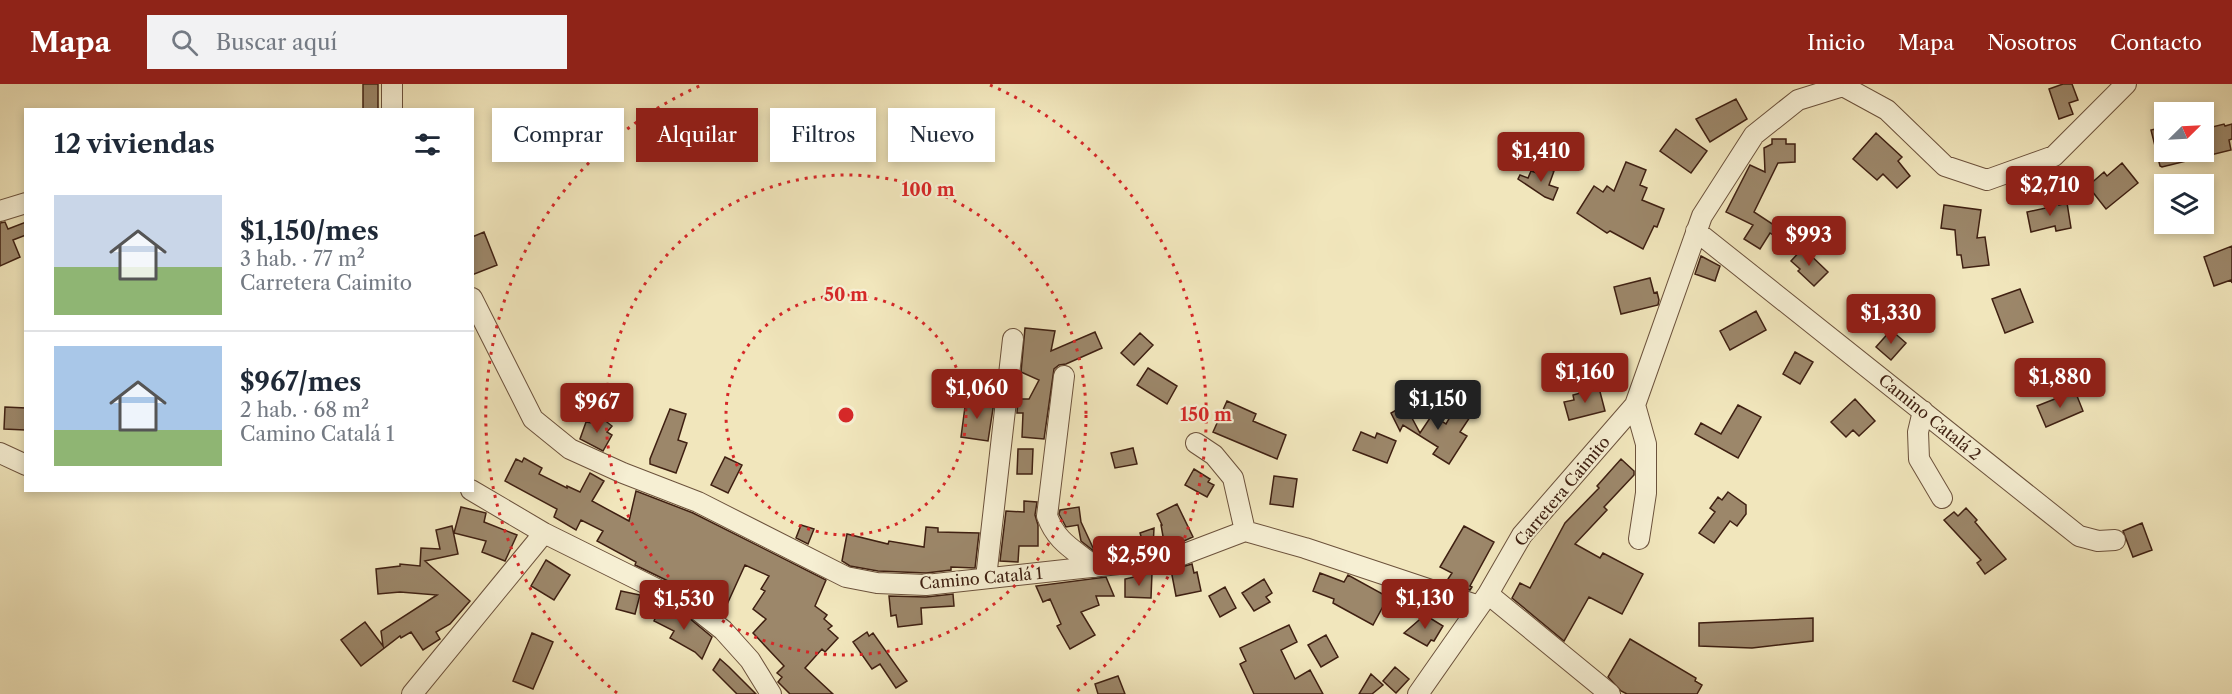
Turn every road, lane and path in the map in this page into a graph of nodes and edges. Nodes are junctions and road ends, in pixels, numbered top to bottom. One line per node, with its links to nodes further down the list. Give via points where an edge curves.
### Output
1 (392, 84): 4 (street)
2 (2126, 84): 3 (street, Carretera Caimito, via 2054,156 1987,180 1945,166 1887,110)
3 (1844, 85): 7 (street, Carretera Caimito, via 1798,100 1754,135)
4 (392, 108)
5 (24, 204): 6 (street)
6 (0, 211)
7 (1696, 231): 11 (street, Carretera Caimito); 12 (street, Camino Catalá 2)
8 (474, 302): 23 (street, Camino Catalá 1, via 533,419 570,449 698,502 846,577 926,585)
9 (1013, 339): 23 (street)
10 (1064, 376): 22 (street, via 1047,516 1052,531)
11 (1635, 405): 20 (street, via 1646,444 1646,493); 24 (street, Carretera Caimito, via 1522,535)
12 (1923, 411): 17 (street, via 1918,432 1919,459); 21 (street, Camino Catalá 2, via 2079,537)
13 (1196, 443): 18 (street, via 1214,455 1233,478)
14 (0, 453): 15 (street)
15 (24, 464)
16 (474, 492): 19 (street)
17 (1942, 498)
18 (1245, 531): 22 (street, Camino Catalá 1, via 1174,558); 24 (street)
19 (544, 533): 25 (street); 26 (street, via 695,608 730,637)
20 (1639, 538)
21 (2115, 540)
22 (1095, 567): 23 (street, Camino Catalá 1)
23 (986, 578)
24 (1484, 600): 27 (street, Carretera Caimito); 28 (street)
25 (412, 694)
26 (771, 694)
27 (1418, 694)
28 (1610, 694)

